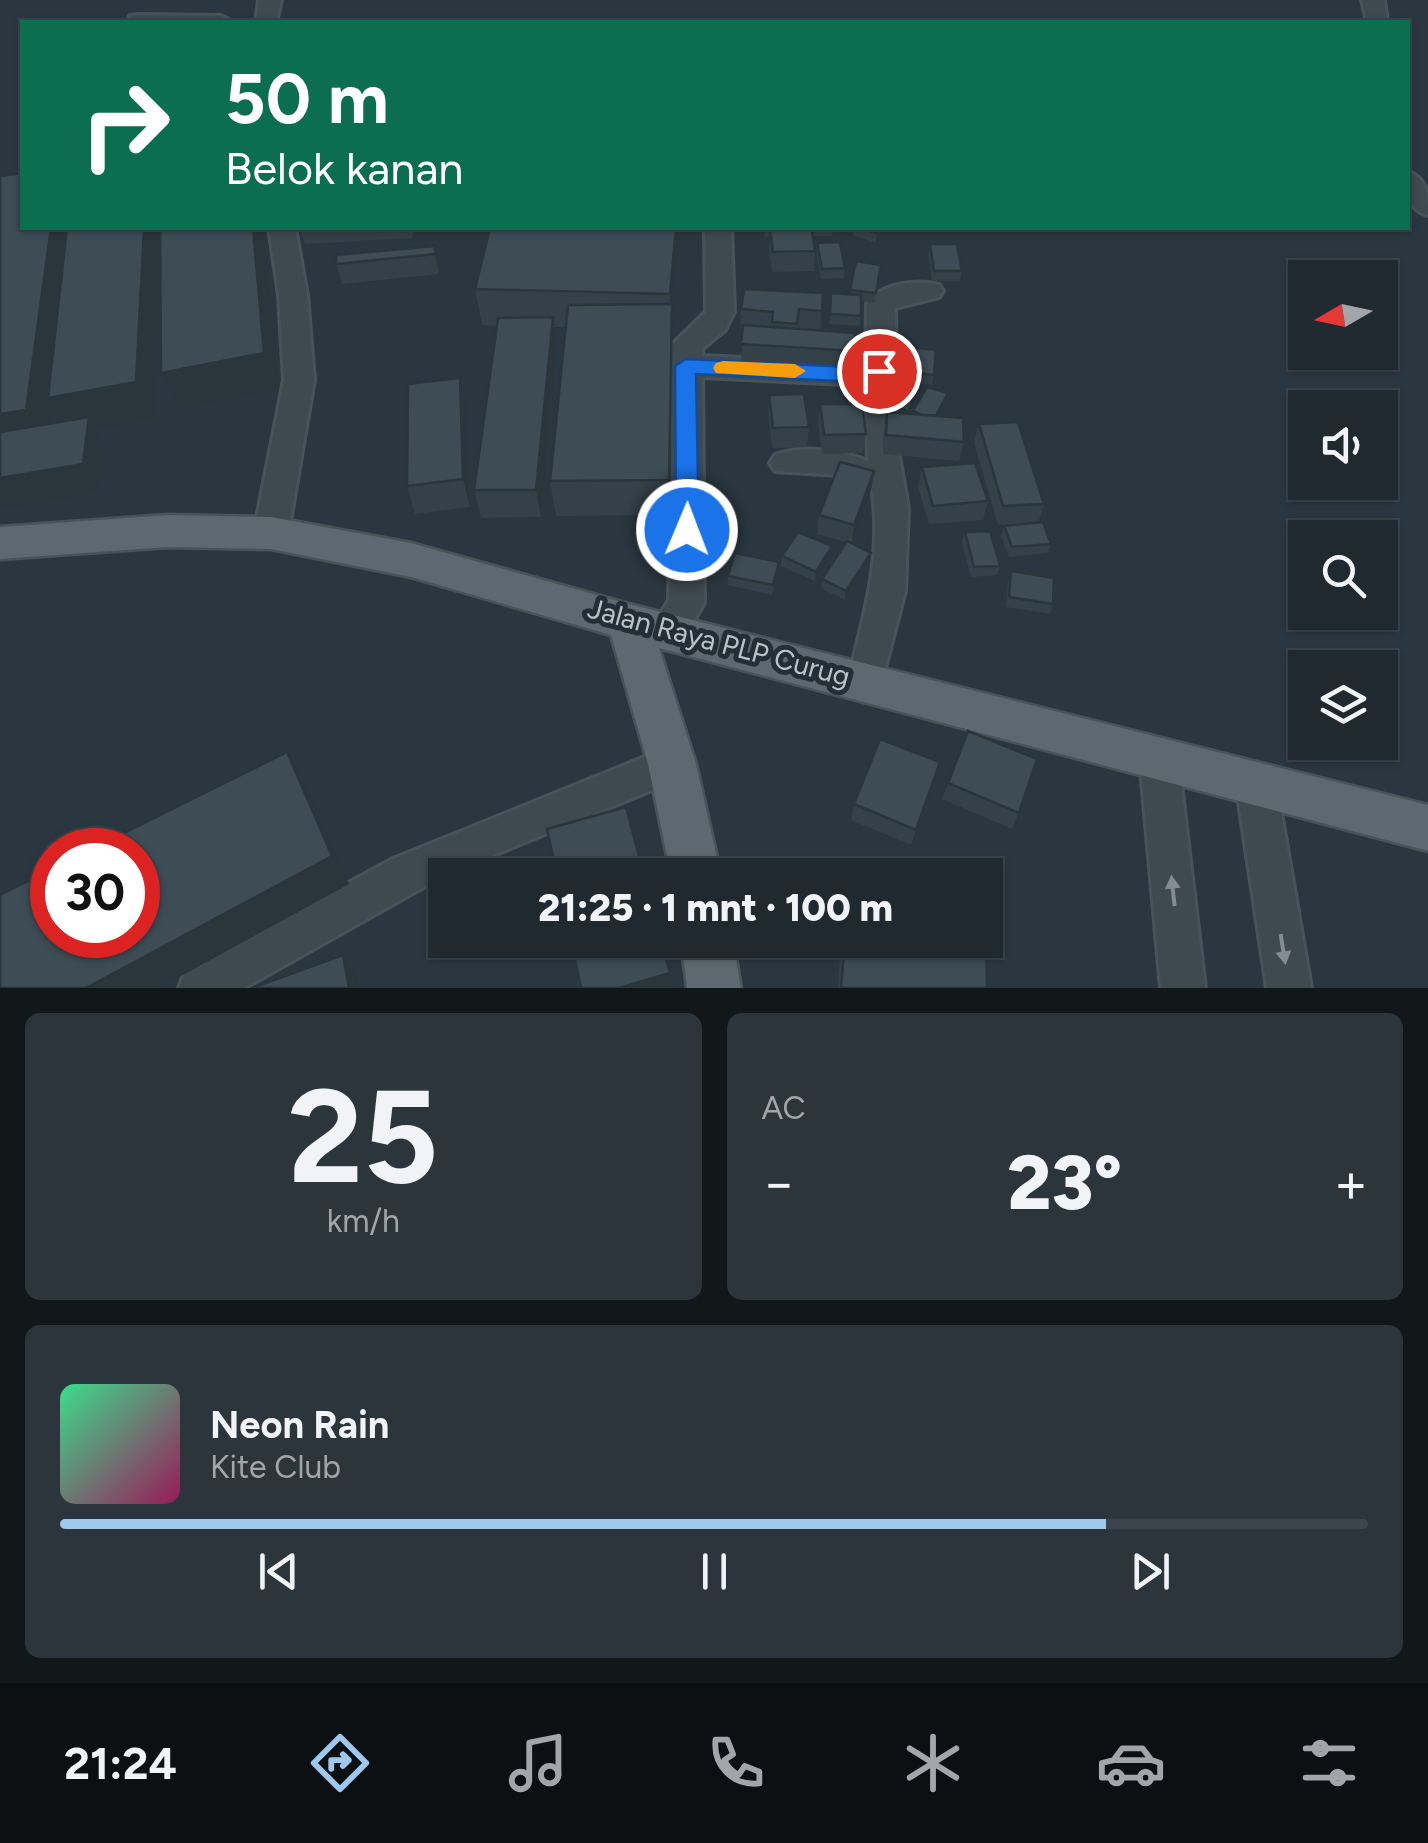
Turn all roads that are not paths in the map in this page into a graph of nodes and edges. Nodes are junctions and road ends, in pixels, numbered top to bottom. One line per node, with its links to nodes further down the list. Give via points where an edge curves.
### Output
1 (1410, 183): 2 (street)
2 (1428, 207)
3 (282, 230): 10 (street, via 299,380)
4 (718, 230): 6 (street, via 720,312 687,345)
5 (929, 291): 7 (street, via 881,304)
6 (686, 366): 7 (street); 12 (street, via 686,602)
7 (879, 375): 9 (street)
8 (786, 463): 9 (street, via 841,462)
9 (888, 481): 13 (street, via 888,591)
10 (271, 533): 11 (main road, Jalan Raya PLP Curug, via 168,531); 12 (main road, Jalan Raya PLP Curug, via 429,565)
11 (0, 543)
12 (648, 626): 13 (main road, Jalan Raya PLP Curug); 15 (main road)
13 (866, 680): 14 (main road, Jalan Raya PLP Curug)
14 (1159, 759): 16 (main road, Jalan Raya PLP Curug); 22 (street, one-way to 14)
15 (672, 764): 18 (main road); 20 (street, via 408,873)
16 (1256, 783): 17 (main road, Jalan Raya PLP Curug); 23 (street, one-way to 23)
17 (1428, 828)
18 (692, 858)
19 (710, 958): 21 (main road)
20 (201, 988)
21 (714, 988)
22 (1183, 988)
23 (1289, 988)

